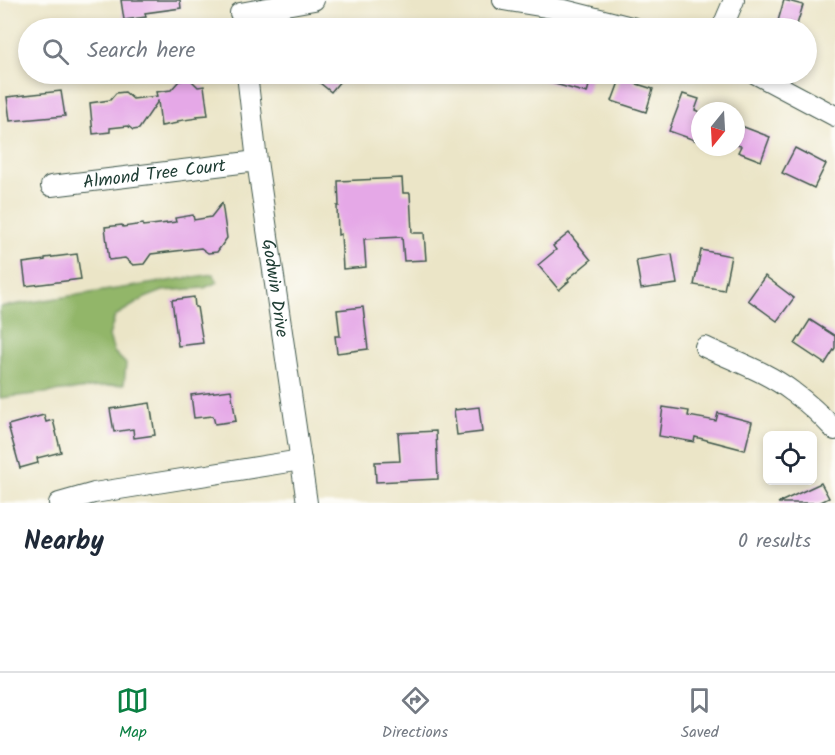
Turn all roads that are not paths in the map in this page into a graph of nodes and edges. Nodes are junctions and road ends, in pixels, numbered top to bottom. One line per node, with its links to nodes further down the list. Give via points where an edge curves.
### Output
1 (314, 0): 4 (street)
2 (503, 0): 5 (street)
3 (734, 0): 6 (street)
4 (240, 14)
5 (596, 18)
6 (726, 18)
7 (248, 84): 10 (street, Godwin Drive)
8 (775, 84): 9 (street)
9 (835, 116)
10 (257, 161): 11 (street, Almond Tree Court); 14 (street, Godwin Drive)
11 (51, 186)
12 (705, 347): 13 (street, via 792,391)
13 (835, 430)
14 (301, 460): 15 (street, via 111,489); 16 (street, Godwin Drive)
15 (59, 503)
16 (307, 503)

